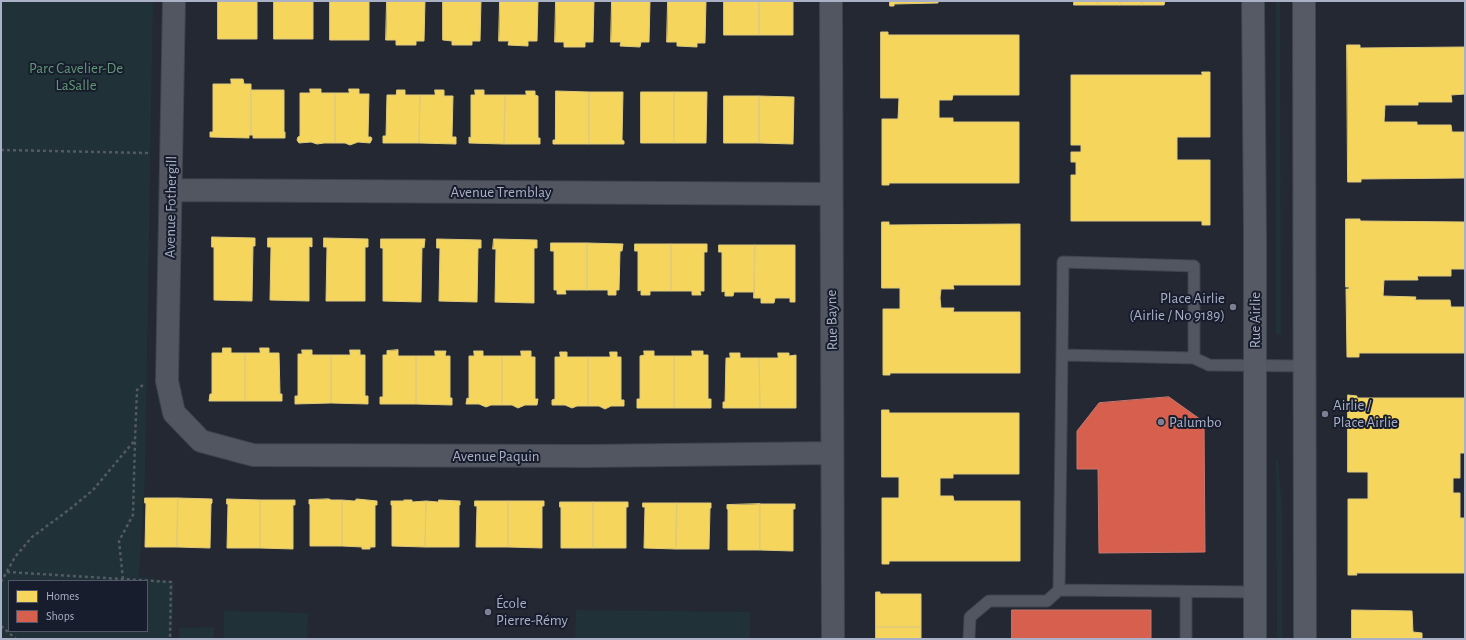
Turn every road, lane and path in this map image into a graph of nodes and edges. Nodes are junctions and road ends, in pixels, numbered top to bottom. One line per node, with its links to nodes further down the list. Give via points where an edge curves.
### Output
1 (174, 1): 6 (street, Avenue Fothergill)
2 (831, 1): 8 (street, Rue Bayne)
3 (1253, 1): 11 (main road, Rue Airlie)
4 (1304, 1): 13 (main road)
5 (1, 150): 6 (path)
6 (172, 153): 7 (street, Avenue Fothergill)
7 (171, 190): 8 (street, Avenue Tremblay); 12 (street, Avenue Fothergill)
8 (831, 194): 16 (street, Rue Bayne)
9 (1062, 355): 10 (lane); 10 (lane, via 1063,262 1194,266); 22 (lane)
10 (1194, 358): 11 (lane, via 1209,365)
11 (1255, 365): 13 (lane); 24 (main road, Rue Airlie)
12 (168, 366): 14 (street, Avenue Fothergill, via 167,381); 15 (path, via 137,390)
13 (1305, 366): 32 (main road)
14 (174, 412): 16 (street, Avenue Paquin, via 201,441 253,455 588,456)
15 (135, 440): 17 (path, via 93,490 32,537 15,557); 18 (path, via 133,515 119,541)
16 (832, 453): 28 (street, Rue Bayne)
17 (7, 572): 18 (path); 21 (path)
18 (123, 579): 19 (path)
19 (139, 580)
20 (148, 581): 27 (path, via 171,582)
21 (1, 582)
22 (1059, 590): 23 (lane); 29 (lane, via 1048,601 989,601 970,617)
23 (1186, 592): 24 (lane); 30 (lane)
24 (1255, 592): 31 (main road, Rue Airlie)
25 (1, 626): 26 (path)
26 (16, 639)
27 (170, 639)
28 (833, 639)
29 (969, 639)
30 (1186, 639)
31 (1255, 639)
32 (1305, 639)

